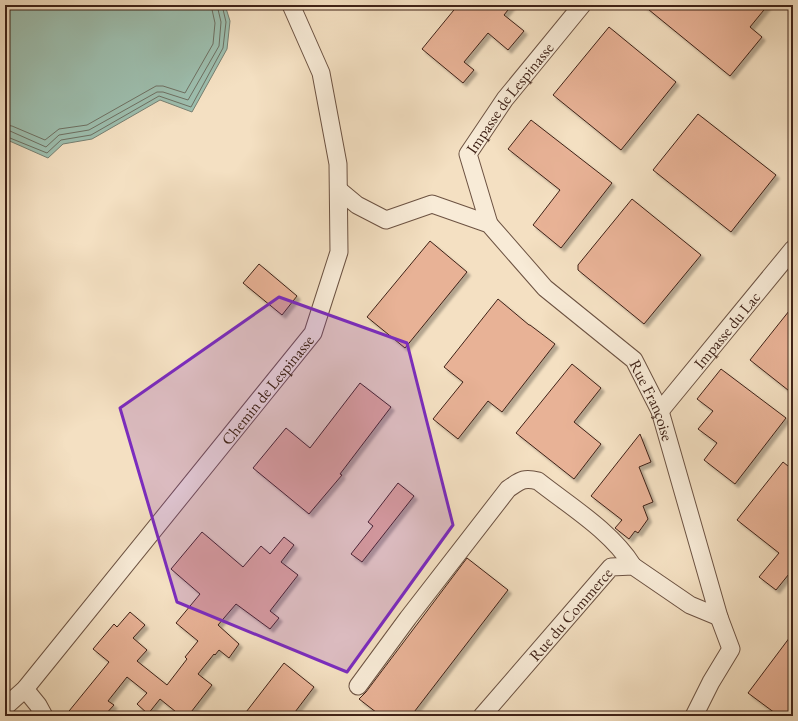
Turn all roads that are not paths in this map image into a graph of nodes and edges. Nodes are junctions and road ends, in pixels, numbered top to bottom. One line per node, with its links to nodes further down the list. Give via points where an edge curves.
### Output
1 (291, 5): 3 (street, Chemin de Lespinasse, via 321,73 338,164)
2 (582, 5): 4 (street, Impasse de Lespinasse, via 506,99 468,154)
3 (339, 190): 4 (street, Rue Françoise, via 357,205 386,220 432,204); 10 (street, Chemin de Lespinasse, via 339,252 313,333)
4 (489, 224): 6 (street, Rue Françoise, via 546,288 634,360)
5 (793, 249): 6 (street, Impasse du Lac)
6 (660, 411): 8 (street, Rue Françoise)
7 (633, 566): 8 (street, Rue du Commerce, via 690,605); 9 (street, via 610,537 538,481 528,479 519,482 508,489); 13 (street, Rue du Commerce, via 611,568)
8 (719, 617): 14 (street, Rue Françoise, via 731,648)
9 (358, 686)
10 (25, 689): 11 (street, Chemin de Lespinasse); 12 (street)
11 (5, 707)
12 (44, 716)
13 (482, 716)
14 (694, 716)

